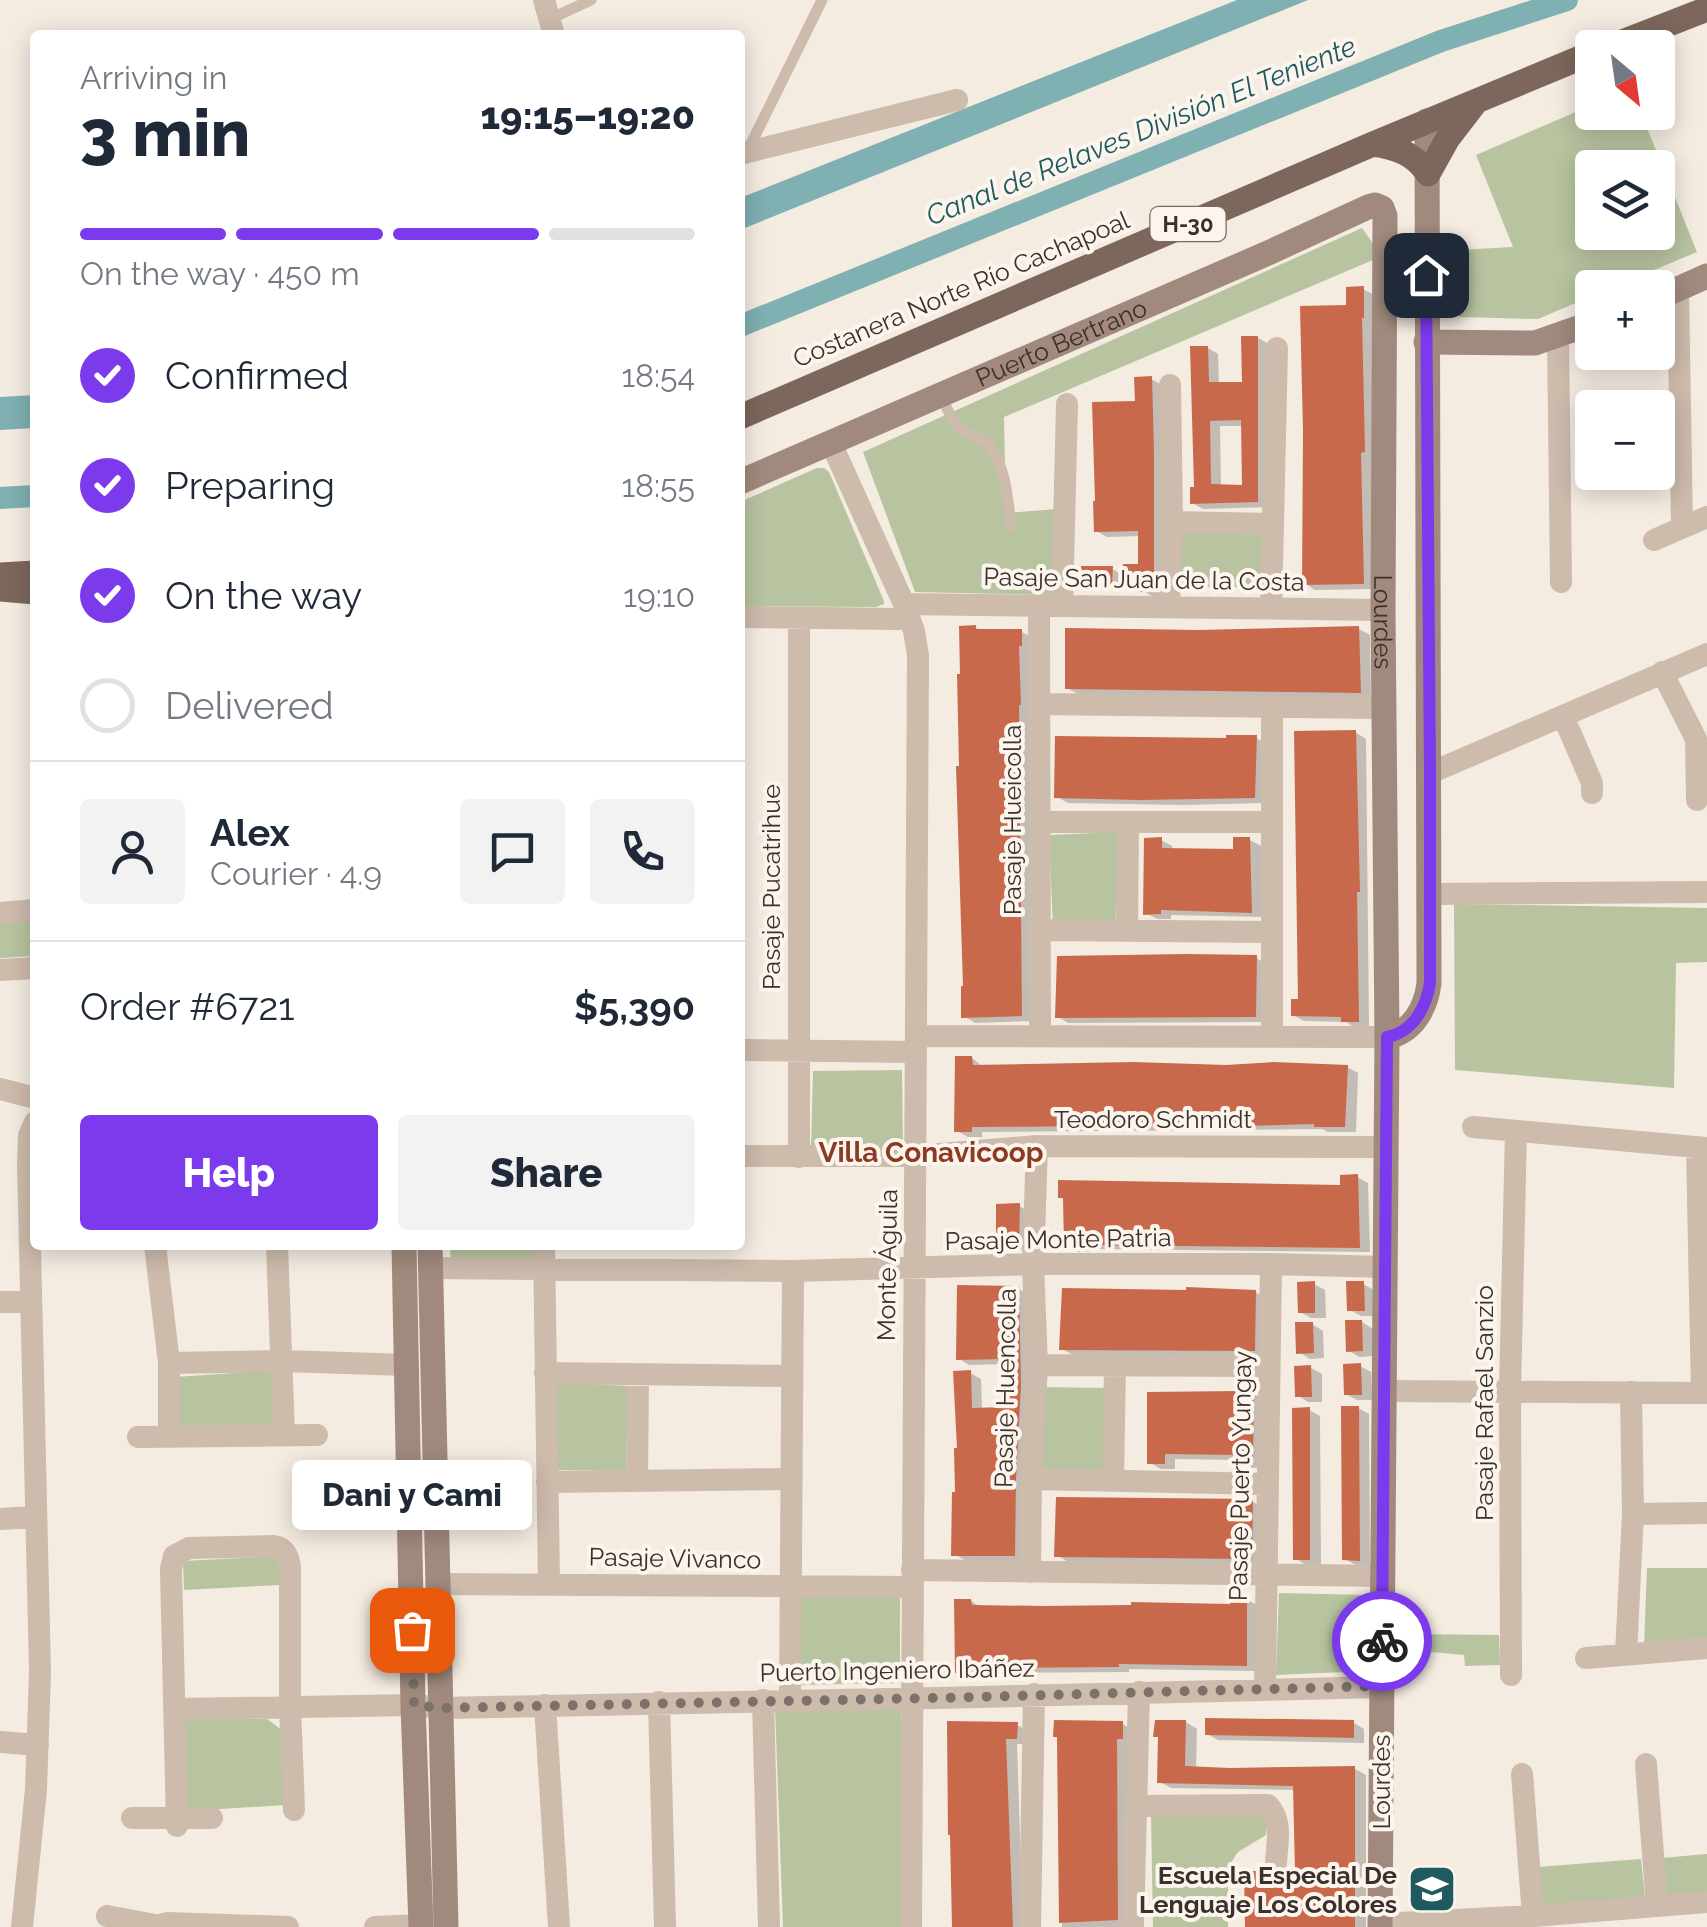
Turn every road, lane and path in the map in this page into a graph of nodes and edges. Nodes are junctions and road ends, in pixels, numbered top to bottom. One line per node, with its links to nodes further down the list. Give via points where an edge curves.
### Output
1 (591, 0): 4 (lane)
2 (822, 0): 11 (lane)
3 (1707, 10): 5 (main road)
4 (549, 18)
5 (1654, 30)
6 (1575, 60): 8 (main road, Costanera Norte Río Cachapoal / H-30)
7 (957, 100): 12 (street)
8 (1478, 100): 9 (main road, Costanera Norte Río Cachapoal / H-30); 13 (main road)
9 (1427, 121): 10 (main road, Costanera Norte Río Cachapoal / H-30); 13 (street, Lourdes)
10 (1373, 144): 13 (main road, via 1403,151); 25 (main road, Costanera Norte Río Cachapoal / H-30)
11 (745, 151)
12 (745, 153)
13 (1428, 174): 19 (street, Lourdes)
14 (1382, 208): 23 (street, Puerto Bertrano, via 1368,207); 43 (street, Lourdes)
15 (1707, 276): 16 (street)
16 (1675, 291)
17 (1575, 329): 18 (street)
18 (1558, 335): 19 (street, via 1534,343); 36 (street)
19 (1426, 342): 52 (street, Lourdes)
20 (1277, 348): 30 (street)
21 (1673, 370): 32 (street)
22 (1170, 385): 29 (street)
23 (940, 396): 26 (street, Puerto Bertrano); 31 (lane, via 955,424 984,442 996,460)
24 (1067, 404): 39 (street, Pasaje Hueicolla)
25 (745, 415)
26 (831, 442): 27 (street, Puerto Bertrano); 42 (street, Monte Águila)
27 (745, 480)
28 (1707, 516): 32 (street)
29 (1172, 522): 30 (street); 40 (street)
30 (1272, 524): 41 (street)
31 (1012, 528)
32 (1682, 528): 33 (street)
33 (1654, 540)
34 (30, 573): 35 (main road)
35 (0, 575)
36 (1562, 582)
37 (0, 589): 38 (main road)
38 (30, 592)
39 (1050, 606): 40 (street, Pasaje San Juan de la Costa); 42 (street, Pasaje San Juan de la Costa); 48 (street, Pasaje Hueicolla)
40 (1169, 607): 41 (street, Pasaje San Juan de la Costa)
41 (1271, 608): 43 (street, Pasaje San Juan de la Costa)
42 (907, 610): 45 (street, Pasaje San Juan de la Costa, via 897,619); 70 (street, Monte Águila, via 918,655)
43 (1383, 610): 50 (street, Lourdes)
44 (745, 617): 45 (street, Pasaje San Juan de la Costa)
45 (798, 618): 72 (street, Pasaje Pucatrihue)
46 (1707, 654): 47 (street)
47 (1662, 672): 51 (street); 54 (street, via 1696,740)
48 (1040, 704): 49 (street); 55 (street, Pasaje Hueicolla)
49 (1272, 707): 50 (street); 57 (street)
50 (1384, 708): 69 (street, Lourdes)
51 (1563, 716): 52 (street); 53 (street)
52 (1430, 774): 59 (street, Lourdes)
53 (1592, 793)
54 (1697, 800)
55 (1041, 822): 56 (street); 62 (street, Pasaje Hueicolla)
56 (1128, 822): 57 (street); 63 (street)
57 (1272, 822): 64 (street)
58 (1707, 892): 59 (street)
59 (1428, 894): 69 (street, Lourdes, via 1427,998 1409,1027)
60 (30, 911): 61 (street)
61 (0, 914)
62 (1039, 930): 63 (street); 67 (street, Pasaje Hueicolla)
63 (1127, 930): 64 (street)
64 (1271, 932): 68 (street)
65 (30, 968): 66 (street)
66 (0, 970)
67 (1040, 1035): 68 (street); 70 (street)
68 (1272, 1035): 69 (street)
69 (1387, 1037): 79 (street, Lourdes)
70 (916, 1044): 72 (street); 82 (street, Monte Águila)
71 (745, 1050): 72 (street)
72 (798, 1051): 83 (street, Pasaje Pucatrihue)
73 (0, 1088): 74 (street)
74 (30, 1097)
75 (1473, 1128): 76 (street)
76 (1516, 1131): 80 (street); 107 (street, Pasaje Rafael Sanzio)
77 (30, 1135): 96 (street)
78 (1038, 1146): 79 (street, Teodoro Schmidt); 82 (street, Teodoro Schmidt); 89 (street, Pasaje Huencolla)
79 (1386, 1147): 91 (street, Lourdes)
80 (1702, 1147): 109 (street)
81 (745, 1156): 83 (street, Teodoro Schmidt)
82 (915, 1156): 83 (street, Teodoro Schmidt); 92 (street, Monte Águila)
83 (799, 1157)
84 (156, 1250): 98 (street)
85 (277, 1250): 97 (street)
86 (404, 1250): 99 (street)
87 (544, 1250): 93 (street)
88 (431, 1256): 93 (street, Pasaje Monte Patria); 129 (street)
89 (1033, 1264): 90 (street, Pasaje Monte Patria); 92 (street, Pasaje Monte Patria); 100 (street, Pasaje Huencolla)
90 (1270, 1264): 91 (street, Pasaje Monte Patria); 102 (street, Pasaje Puerto Yungay)
91 (1385, 1267): 106 (street, Lourdes)
92 (915, 1269): 94 (street, Pasaje Monte Patria); 127 (street, Monte Águila)
93 (544, 1270): 94 (street, Pasaje Monte Patria); 103 (street)
94 (793, 1271): 105 (street)
95 (0, 1302): 96 (street)
96 (30, 1302): 122 (street)
97 (283, 1361): 98 (street); 99 (street); 110 (street)
98 (169, 1363): 112 (street)
99 (407, 1365): 143 (street)
100 (1037, 1365): 101 (street); 115 (street, Pasaje Huencolla)
101 (1115, 1366): 102 (street); 117 (street)
102 (1270, 1366): 119 (street, Pasaje Puerto Yungay)
103 (544, 1374): 104 (street); 118 (street)
104 (638, 1375): 105 (street); 116 (street)
105 (791, 1376): 114 (street)
106 (1384, 1391): 107 (street); 126 (street, Lourdes)
107 (1510, 1392): 108 (street); 134 (street, Pasaje Rafael Sanzio)
108 (1631, 1392): 109 (street); 121 (street)
109 (1704, 1393)
110 (284, 1434): 111 (street); 112 (street)
111 (317, 1434)
112 (169, 1436): 113 (street)
113 (138, 1437)
114 (791, 1479): 116 (street); 130 (street)
115 (1031, 1479): 117 (street); 124 (street, Pasaje Huencolla)
116 (637, 1480): 118 (street)
117 (1113, 1480): 119 (street)
118 (547, 1482): 128 (street)
119 (1268, 1484): 125 (street, Pasaje Puerto Yungay)
120 (1707, 1513): 121 (street)
121 (1633, 1514): 132 (street)
122 (35, 1518): 123 (street); 149 (street)
123 (0, 1520)
124 (1030, 1572): 125 (street, Pasaje Vivanco); 127 (street, Pasaje Vivanco)
125 (1266, 1574): 126 (street, Pasaje Vivanco); 136 (street, Pasaje Puerto Yungay)
126 (1382, 1576): 135 (street, Lourdes)
127 (911, 1578): 130 (street, Pasaje Vivanco); 139 (street, Monte Águila)
128 (549, 1583): 129 (street, Pasaje Vivanco); 130 (street, Pasaje Vivanco)
129 (439, 1584): 146 (street)
130 (790, 1587): 141 (street)
131 (1707, 1648): 132 (street)
132 (1626, 1654): 133 (street)
133 (1586, 1658)
134 (1511, 1675)
135 (1382, 1686): 136 (street, Puerto Ingeniero Ibáñez); 165 (street, Lourdes)
136 (1265, 1689): 137 (street, Puerto Ingeniero Ibáñez)
137 (1139, 1692): 138 (street, Puerto Ingeniero Ibáñez); 152 (street)
138 (1034, 1694): 139 (street, Puerto Ingeniero Ibáñez); 172 (street)
139 (911, 1698): 141 (street, Puerto Ingeniero Ibáñez); 171 (street, Monte Águila)
140 (763, 1700): 141 (street, Puerto Ingeniero Ibáñez); 142 (street, Puerto Ingeniero Ibáñez); 170 (street)
141 (790, 1700)
142 (658, 1702): 144 (street, Puerto Ingeniero Ibáñez); 169 (street)
143 (414, 1705): 145 (street, Puerto Ingeniero Ibáñez); 146 (street, Puerto Ingeniero Ibáñez); 164 (street)
144 (545, 1705): 146 (street, Puerto Ingeniero Ibáñez); 168 (street)
145 (290, 1706): 147 (street, Puerto Ingeniero Ibáñez); 147 (street, via 290,1562 279,1547 257,1546 190,1548 174,1556); 153 (street)
146 (442, 1708): 164 (street)
147 (174, 1709): 156 (street)
148 (0, 1742): 149 (street)
149 (38, 1745): 162 (street, via 35,1813)
150 (1646, 1764): 159 (street)
151 (1522, 1774): 161 (street)
152 (1136, 1806): 157 (street, via 1268,1805 1278,1821); 173 (street)
153 (294, 1810)
154 (132, 1818): 156 (street)
155 (212, 1818): 156 (street)
156 (177, 1822)
157 (1276, 1863)
158 (1707, 1902): 159 (street)
159 (1657, 1906): 161 (street)
160 (107, 1916): 163 (street)
161 (1533, 1916): 165 (street)
162 (15, 1923)
163 (154, 1926): 166 (street)
164 (429, 1926): 167 (street)
165 (1380, 1926)
166 (288, 1927)
167 (375, 1927)
168 (559, 1927)
169 (665, 1927)
170 (769, 1927)
171 (910, 1927)
172 (1030, 1927)
173 (1133, 1927)

